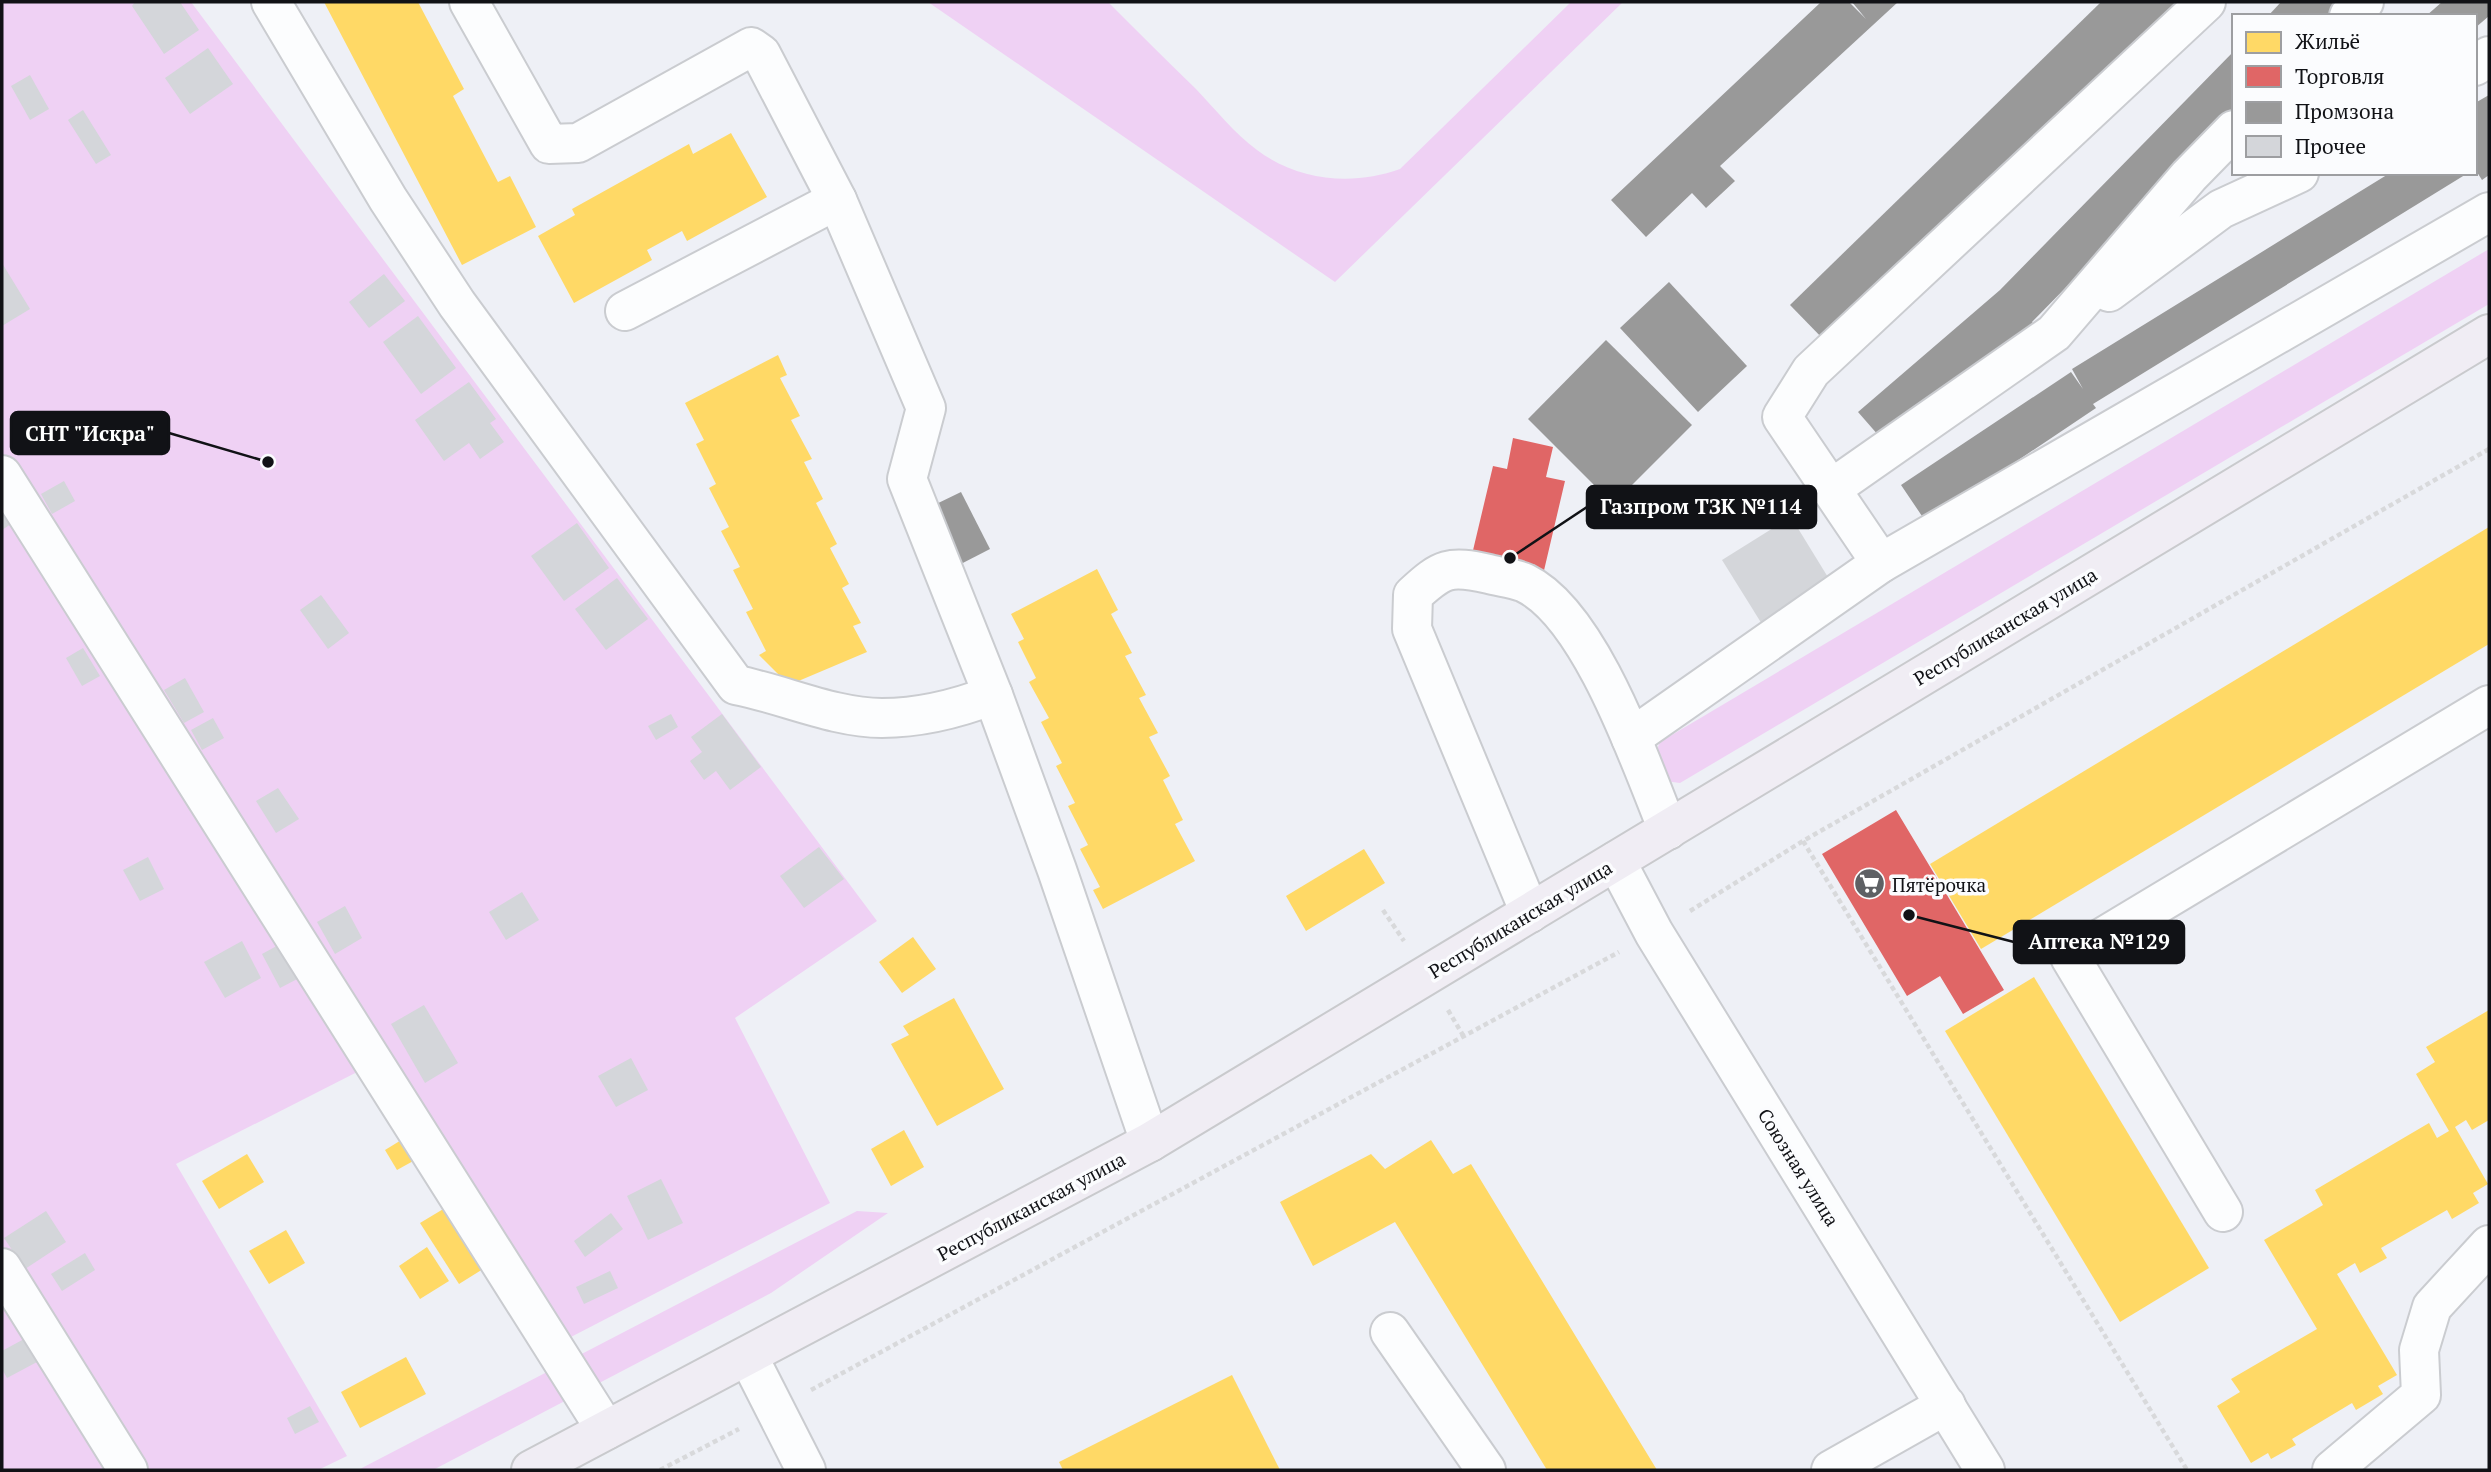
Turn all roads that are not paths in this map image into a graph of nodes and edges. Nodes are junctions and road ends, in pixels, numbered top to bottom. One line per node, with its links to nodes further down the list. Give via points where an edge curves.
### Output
1 (271, 2): 18 (street, via 388,199 457,304 736,685 882,718 963,707)
2 (469, 2): 9 (street, via 549,144 578,143 751,47 761,54)
3 (2206, 2): 16 (street, via 1811,371 1782,417)
4 (2364, 2): 5 (street)
5 (2351, 14)
6 (2232, 132): 8 (street)
7 (2296, 175): 10 (street)
8 (2189, 176): 10 (street); 13 (street)
9 (837, 200): 12 (street); 18 (street, via 926,408 907,480)
10 (2221, 209): 13 (street)
11 (2489, 212): 17 (street)
12 (625, 311)
13 (2054, 333): 16 (street)
14 (2489, 334): 21 (main road, Республиканская улица)
15 (2, 475): 31 (street)
16 (1832, 489): 17 (street)
17 (1881, 563): 20 (street)
18 (992, 695): 24 (street)
19 (2489, 705): 25 (street, via 2070,957)
20 (1631, 737): 21 (street); 23 (street, via 1566,617 1524,582 1458,567 1433,576 1413,595 1412,629)
21 (1668, 830): 22 (main road, Республиканская улица)
22 (1616, 861): 23 (main road, Республиканская улица); 30 (street, Союзная улица, via 1654,933)
23 (1530, 913): 24 (main road, Республиканская улица)
24 (1150, 1142): 29 (main road, Республиканская улица)
25 (2223, 1212)
26 (2489, 1245): 38 (street, via 2432,1307 2419,1350 2421,1395)
27 (2, 1268): 32 (street)
28 (1390, 1332): 35 (street)
29 (748, 1356): 31 (main road, Республиканская улица); 34 (street)
30 (1946, 1405): 36 (street); 37 (street, Союзная улица)
31 (606, 1430): 33 (main road, Республиканская улица)
32 (128, 1470)
33 (531, 1470)
34 (806, 1470)
35 (1486, 1470)
36 (1831, 1470)
37 (1985, 1470)
38 (2332, 1470)

